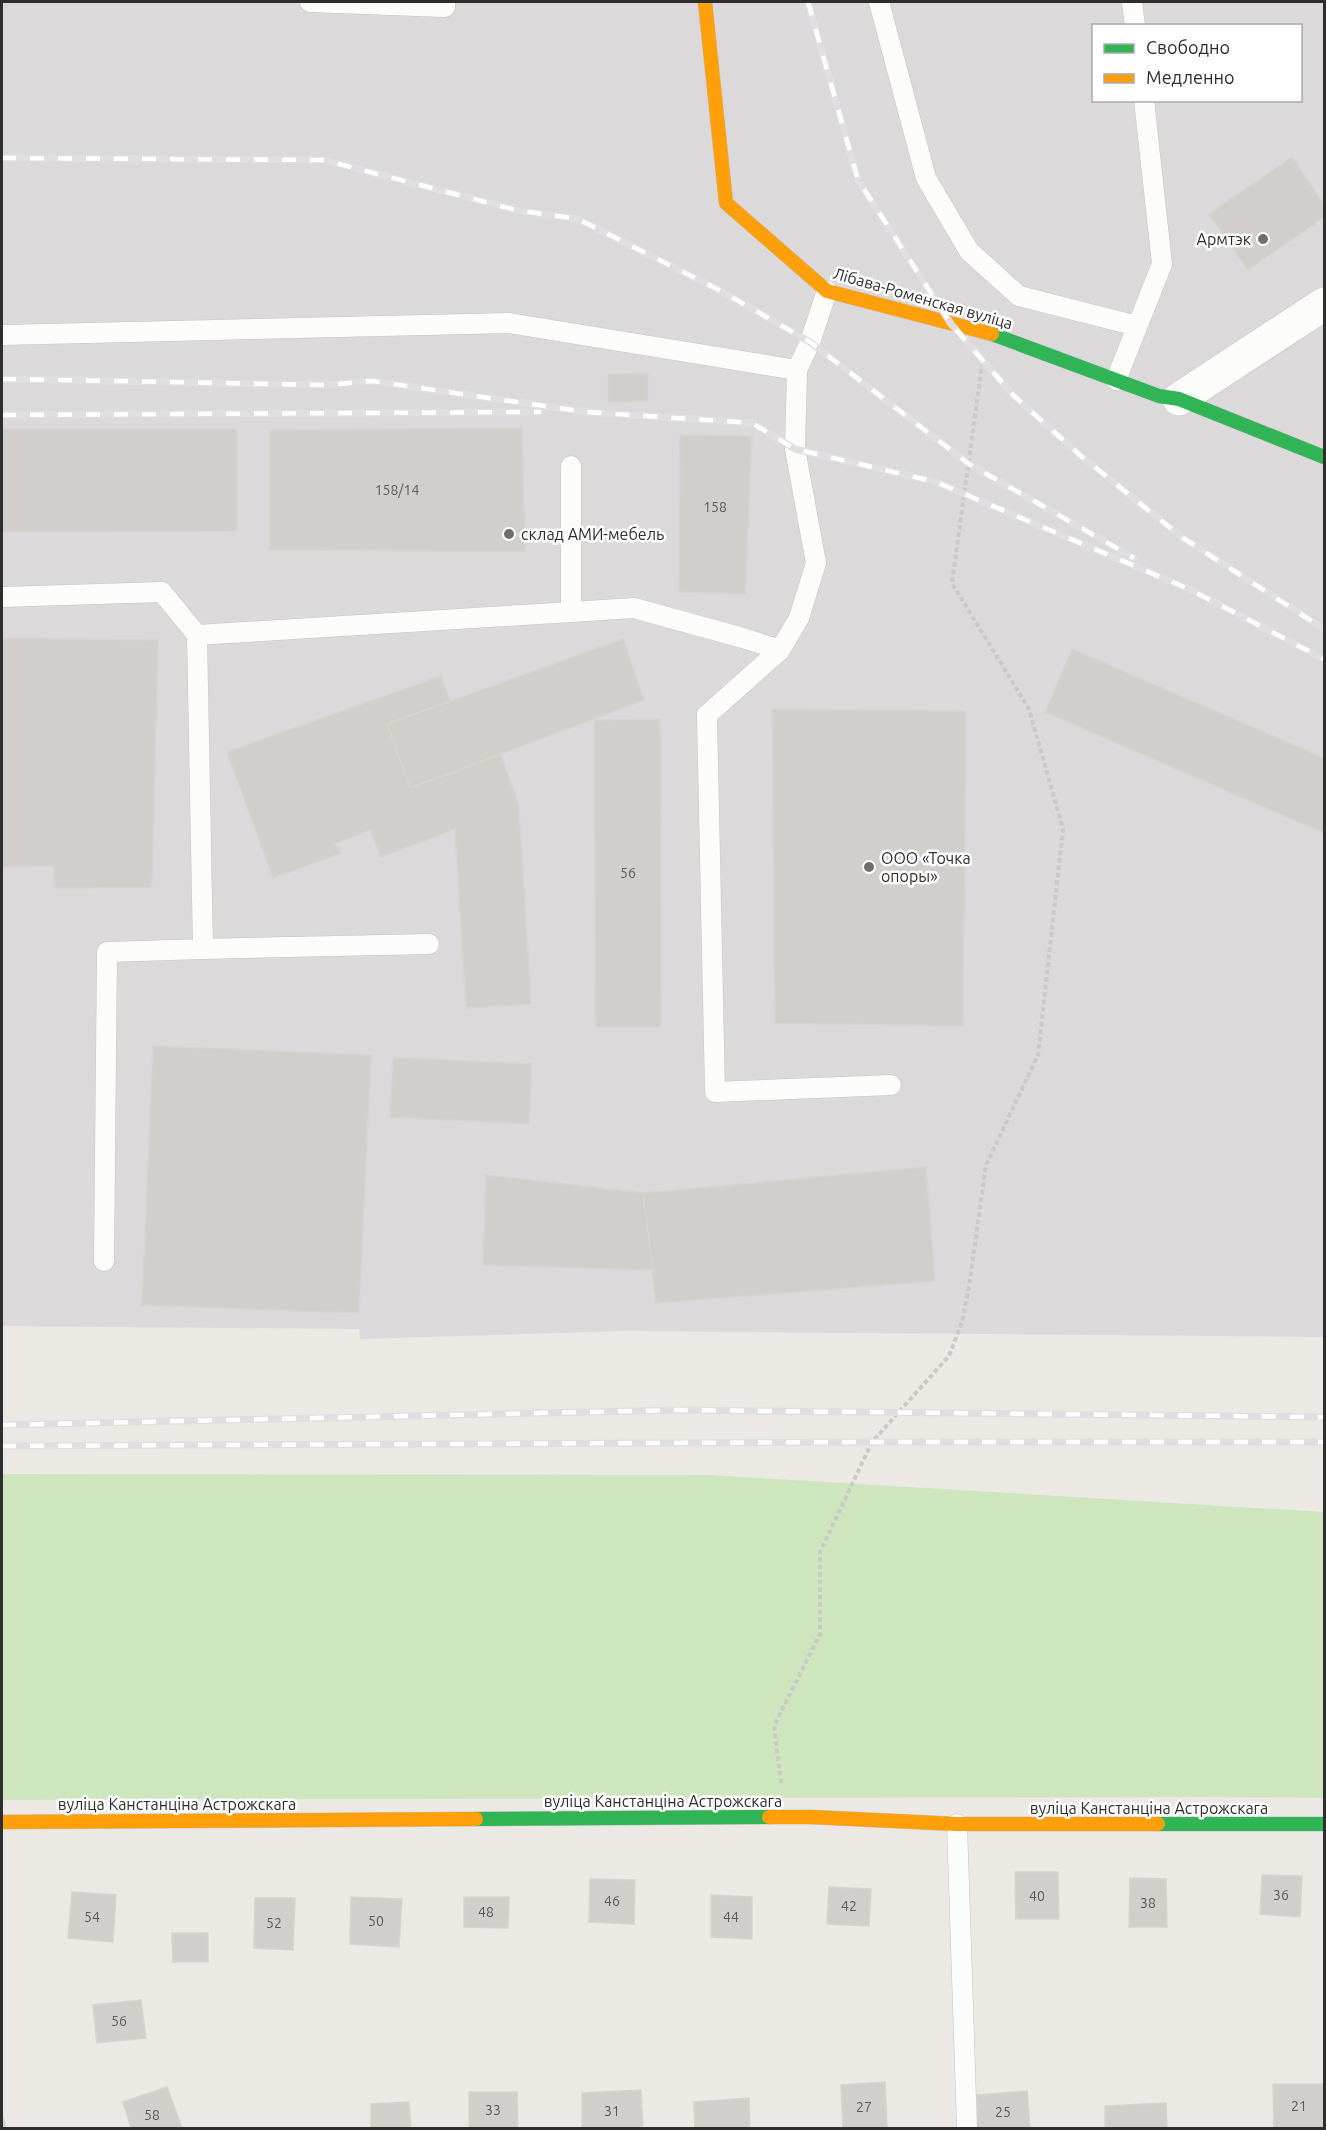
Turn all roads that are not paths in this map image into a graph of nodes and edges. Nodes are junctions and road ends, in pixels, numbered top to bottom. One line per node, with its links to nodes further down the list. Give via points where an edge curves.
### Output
1 (310, 2): 2 (lane, via 446,7)
2 (445, 2)
3 (705, 2): 8 (street, Лібава-Роменская вуліца, via 726,203)
4 (879, 2): 10 (lane, via 926,178 969,251 1019,296)
5 (1132, 2): 6 (lane)
6 (1135, 24)
7 (1144, 102): 10 (lane, via 1162,264)
8 (827, 291): 12 (lane); 13 (street, Лібава-Роменская вуліца, via 996,335)
9 (1324, 304): 14 (street)
10 (1137, 326): 13 (lane)
11 (2, 335): 12 (lane, via 508,323)
12 (797, 370): 20 (lane, via 795,449 816,563 799,618)
13 (1116, 380): 14 (street, Лібава-Роменская вуліца)
14 (1179, 399): 15 (street, Лібава-Роменская вуліца)
15 (1324, 457)
16 (571, 466): 18 (lane)
17 (2, 597): 19 (lane, via 162,592)
18 (571, 612): 19 (lane); 20 (lane, via 634,608)
19 (197, 635): 22 (lane)
20 (780, 650): 23 (lane, via 706,715 715,1092)
21 (429, 944): 22 (lane)
22 (203, 949): 24 (lane, via 107,952)
23 (891, 1085)
24 (104, 1261)
25 (2, 1822): 26 (street, вуліца Канстанціна Астрожскага, via 811,1817)
26 (957, 1824): 27 (street, вуліца Канстанціна Астрожскага); 28 (lane)
27 (1324, 1824)
28 (968, 2128)

